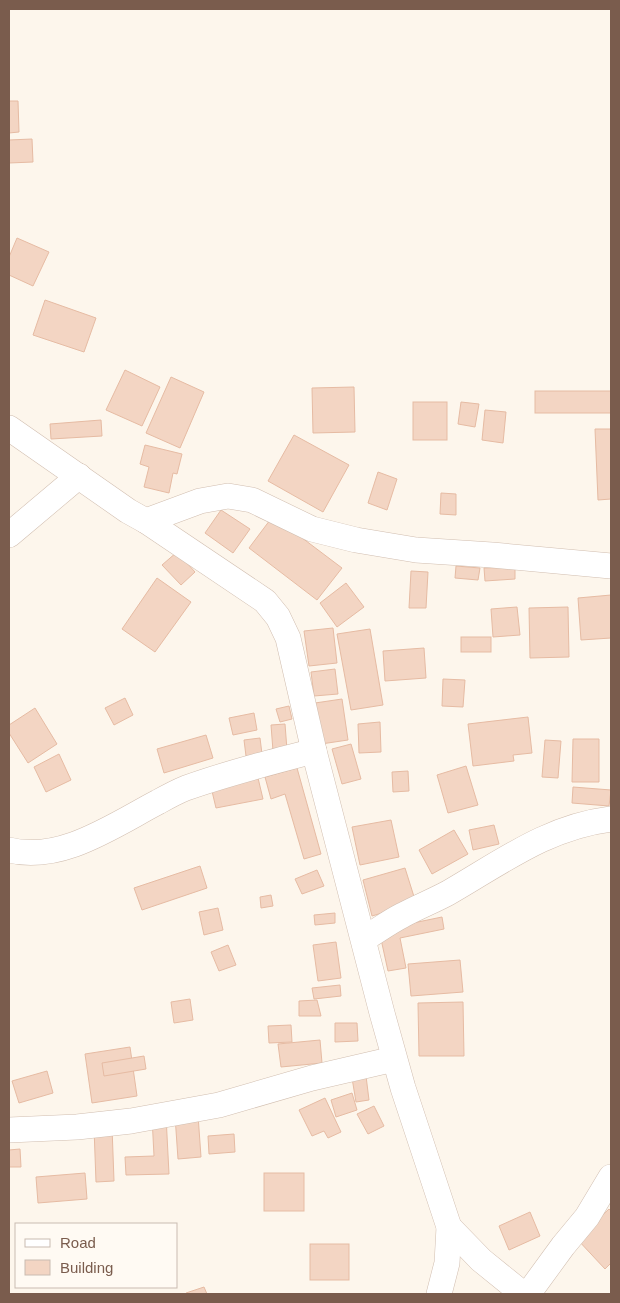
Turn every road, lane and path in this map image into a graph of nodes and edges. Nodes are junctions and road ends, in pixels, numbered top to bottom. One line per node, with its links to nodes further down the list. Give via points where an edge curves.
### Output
1 (9, 428): 2 (street)
2 (79, 476): 3 (street); 4 (street)
3 (146, 521): 5 (street, via 200,501 228,496 252,500 312,529 356,540 416,550); 6 (street, via 265,601 278,617 288,638)
4 (9, 535)
5 (611, 566)
6 (314, 751): 8 (street, via 183,789 72,845 23,854); 9 (street)
7 (611, 819): 9 (street, via 569,829 535,842)
8 (9, 850)
9 (364, 939): 10 (street)
10 (394, 1059): 11 (street, via 219,1105 130,1121); 13 (street)
11 (9, 1130)
12 (611, 1177): 16 (street, via 587,1216)
13 (449, 1227): 14 (street, via 447,1263); 15 (street, via 481,1260)
14 (439, 1294)
15 (523, 1294)
16 (528, 1294)

